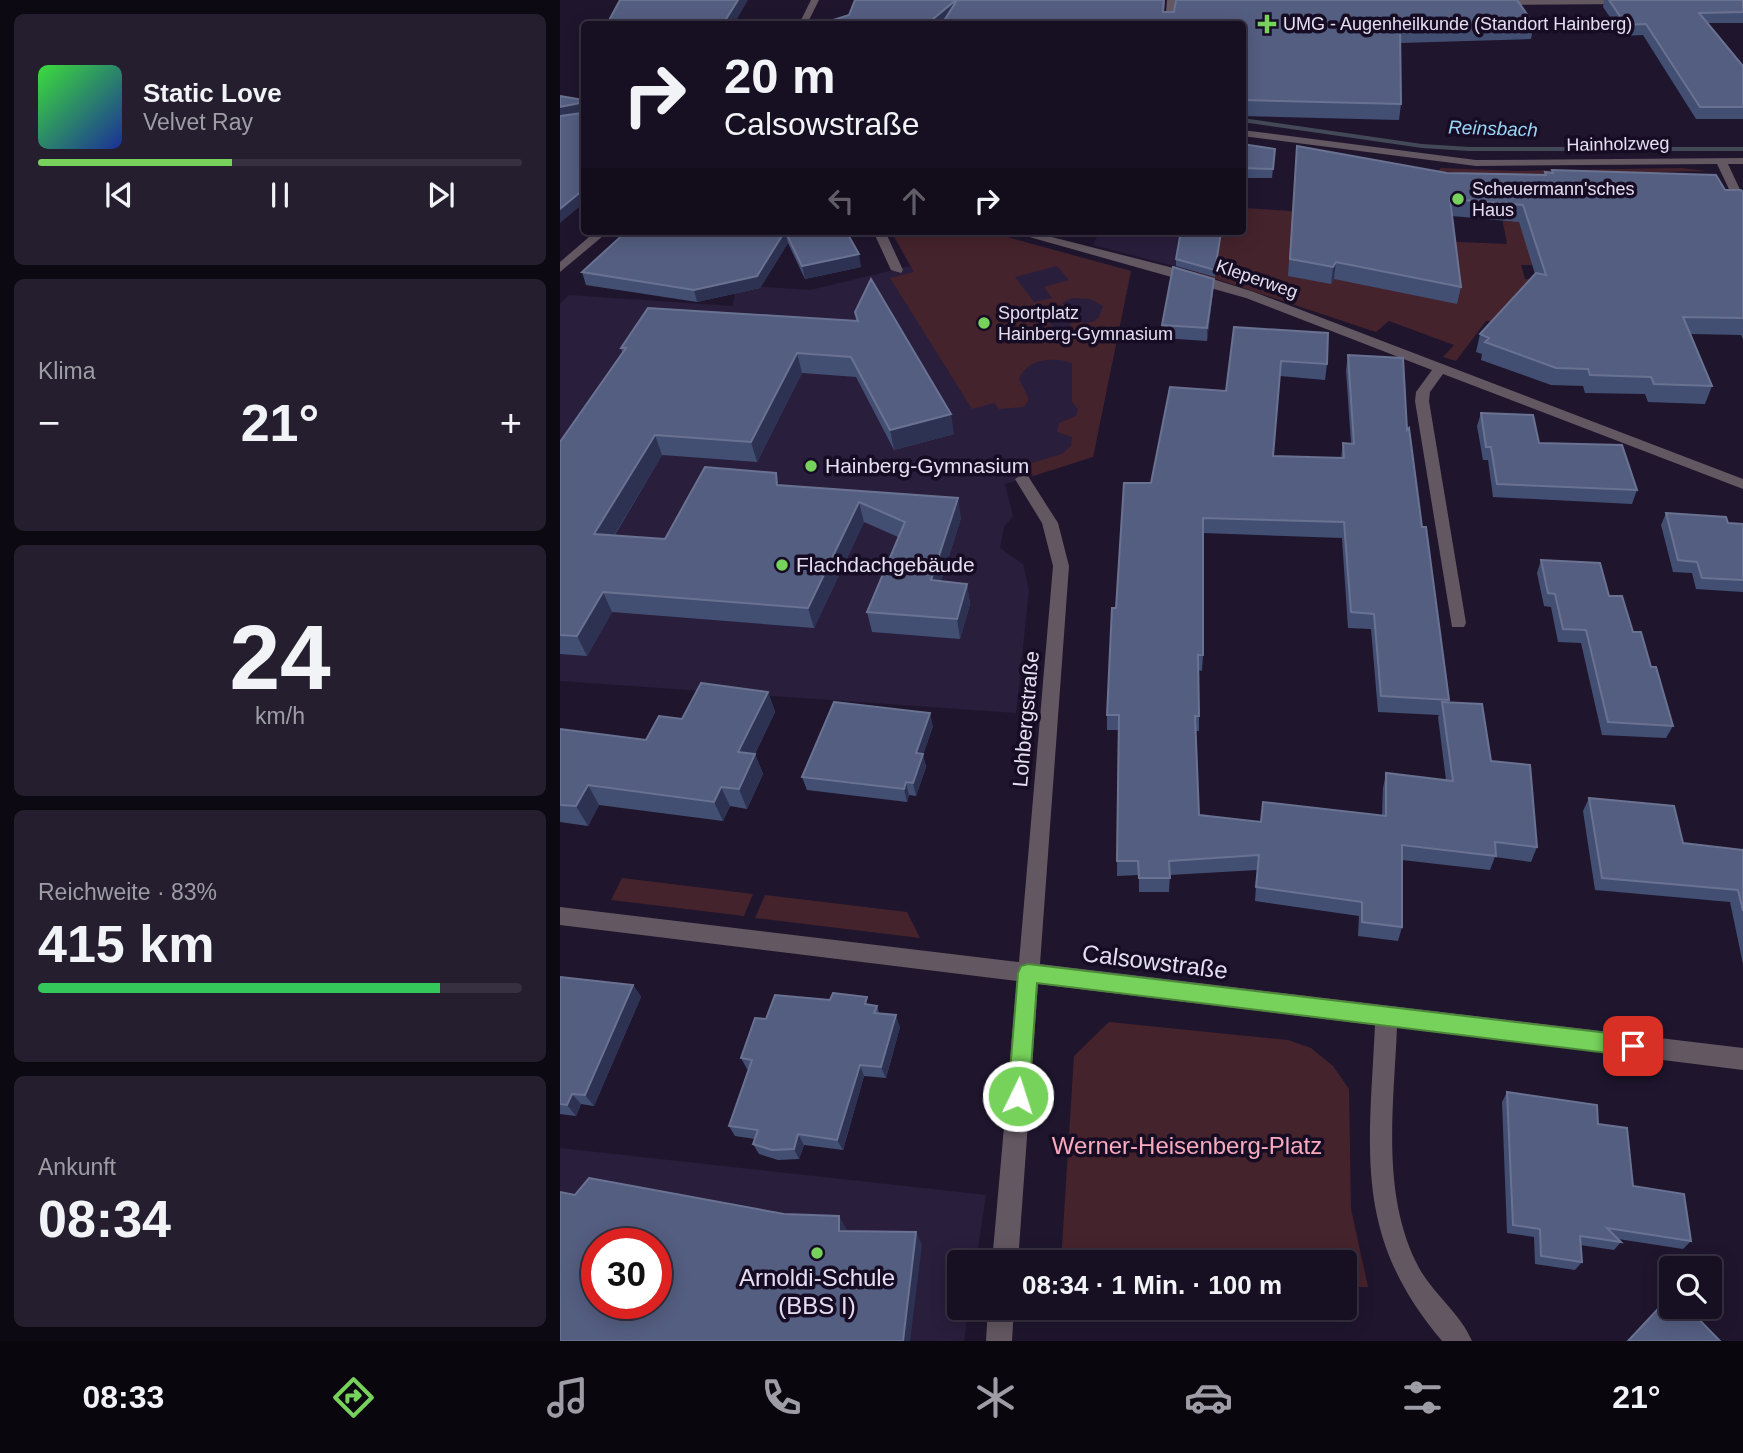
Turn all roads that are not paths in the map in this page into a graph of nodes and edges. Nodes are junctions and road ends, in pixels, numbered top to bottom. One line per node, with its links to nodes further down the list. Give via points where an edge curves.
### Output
1 (815, 0): 5 (street)
2 (1171, 0): 6 (street)
3 (1639, 1): 4 (street)
4 (1485, 2)
5 (804, 21)
6 (1170, 21)
7 (1246, 134): 8 (street, Hainholzweg, via 1476,163)
8 (1721, 160): 9 (street, Hainholzweg); 10 (street)
9 (1743, 161)
10 (1743, 206)
11 (598, 235): 14 (street)
12 (881, 235): 15 (street)
13 (1030, 235): 16 (street, Kleperweg, via 1250,295)
14 (560, 268)
15 (897, 270)
16 (1440, 369): 18 (street, Kleperweg); 19 (street, via 1423,392 1422,401)
17 (1023, 479): 21 (street, Lohbergstraße, via 1050,523 1061,566)
18 (1743, 484)
19 (1458, 623)
20 (560, 916): 21 (street, Calsowstraße)
21 (1028, 973): 22 (street, Calsowstraße); 24 (street, Lohbergstraße)
22 (1386, 1017): 23 (street, Calsowstraße); 27 (street, via 1382,1184 1387,1220 1408,1274)
23 (1743, 1059)
24 (1006, 1250)
25 (1000, 1320): 26 (street)
26 (999, 1341)
27 (1459, 1341)

